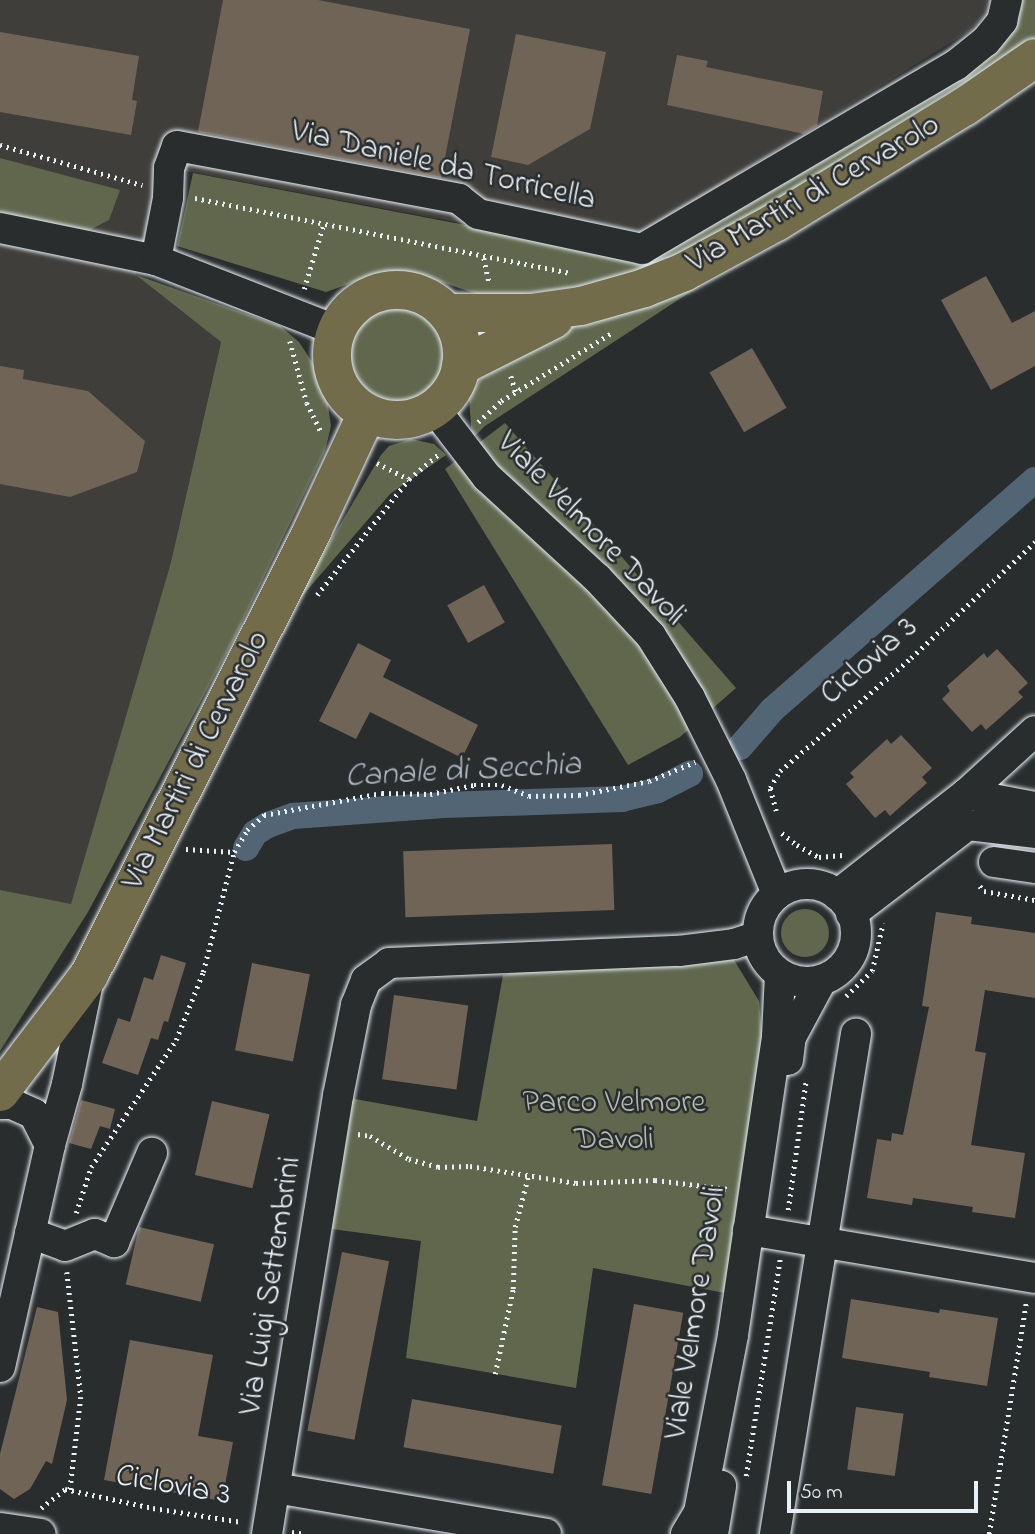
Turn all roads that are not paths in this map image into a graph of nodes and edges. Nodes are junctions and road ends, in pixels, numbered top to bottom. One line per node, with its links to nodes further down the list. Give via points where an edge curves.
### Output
1 (1007, 0): 4 (street, Via Martiri di Cervarolo, via 1002,21 956,65)
2 (1035, 58): 6 (main road, Via Martiri di Cervarolo, via 952,114 742,241 674,276)
3 (0, 228): 5 (street)
4 (642, 249): 5 (street, Via Daniele da Torricella, via 478,214 459,199 177,146 169,168)
5 (156, 260): 8 (street)
6 (582, 290): 7 (main road, Via Martiri di Cervarolo, via 531,313); 9 (main road, Via Martiri di Cervarolo)
7 (447, 313): 8 (main road, via 433,300 396,289 360,300); 9 (main road, via 460,338)
8 (336, 330): 11 (main road, via 333,368 351,401)
9 (461, 366): 10 (main road, via 456,383)
10 (434, 408): 11 (main road, via 401,420); 18 (street, Viale Velmore Davoli, via 487,477 597,578 651,636 690,698 730,780)
11 (367, 413): 21 (main road, Via Martiri di Cervarolo, via 336,442 313,529)
12 (1035, 731): 13 (street)
13 (966, 794): 14 (street); 19 (street)
14 (1035, 807)
15 (1035, 833): 19 (street, via 968,825)
16 (1035, 869): 17 (street)
17 (985, 872)
18 (776, 894): 19 (street, via 809,884); 20 (street, via 759,920)
19 (844, 904): 23 (street, Viale Velmore Davoli, via 856,935 852,952 836,974)
20 (758, 936): 22 (street, via 763,956); 34 (street, Via Luigi Settembrini, via 679,951 389,963 366,980 356,1005 338,1096)
21 (89, 975): 25 (main road, Via Martiri di Cervarolo); 27 (street)
22 (780, 975): 23 (street, via 796,982); 29 (street, Viale Velmore Davoli)
23 (821, 981): 29 (street, Viale Velmore Davoli, via 791,1037)
24 (856, 1034): 31 (street)
25 (0, 1092)
26 (0, 1104): 27 (street, via 34,1114)
27 (50, 1145): 30 (street)
28 (152, 1153): 30 (street, via 114,1242 95,1234 65,1246)
29 (756, 1231): 31 (street); 39 (street, Viale Velmore Davoli, via 699,1512); 40 (street, Viale Velmore Davoli)
30 (30, 1233): 33 (street)
31 (822, 1242): 32 (street); 41 (street)
32 (1032, 1278)
33 (0, 1367)
34 (275, 1488): 36 (street, Via Luigi Settembrini); 38 (street)
35 (0, 1528): 37 (street)
36 (268, 1531)
37 (41, 1534)
38 (545, 1534)
39 (685, 1534)
40 (713, 1534)
41 (775, 1534)

